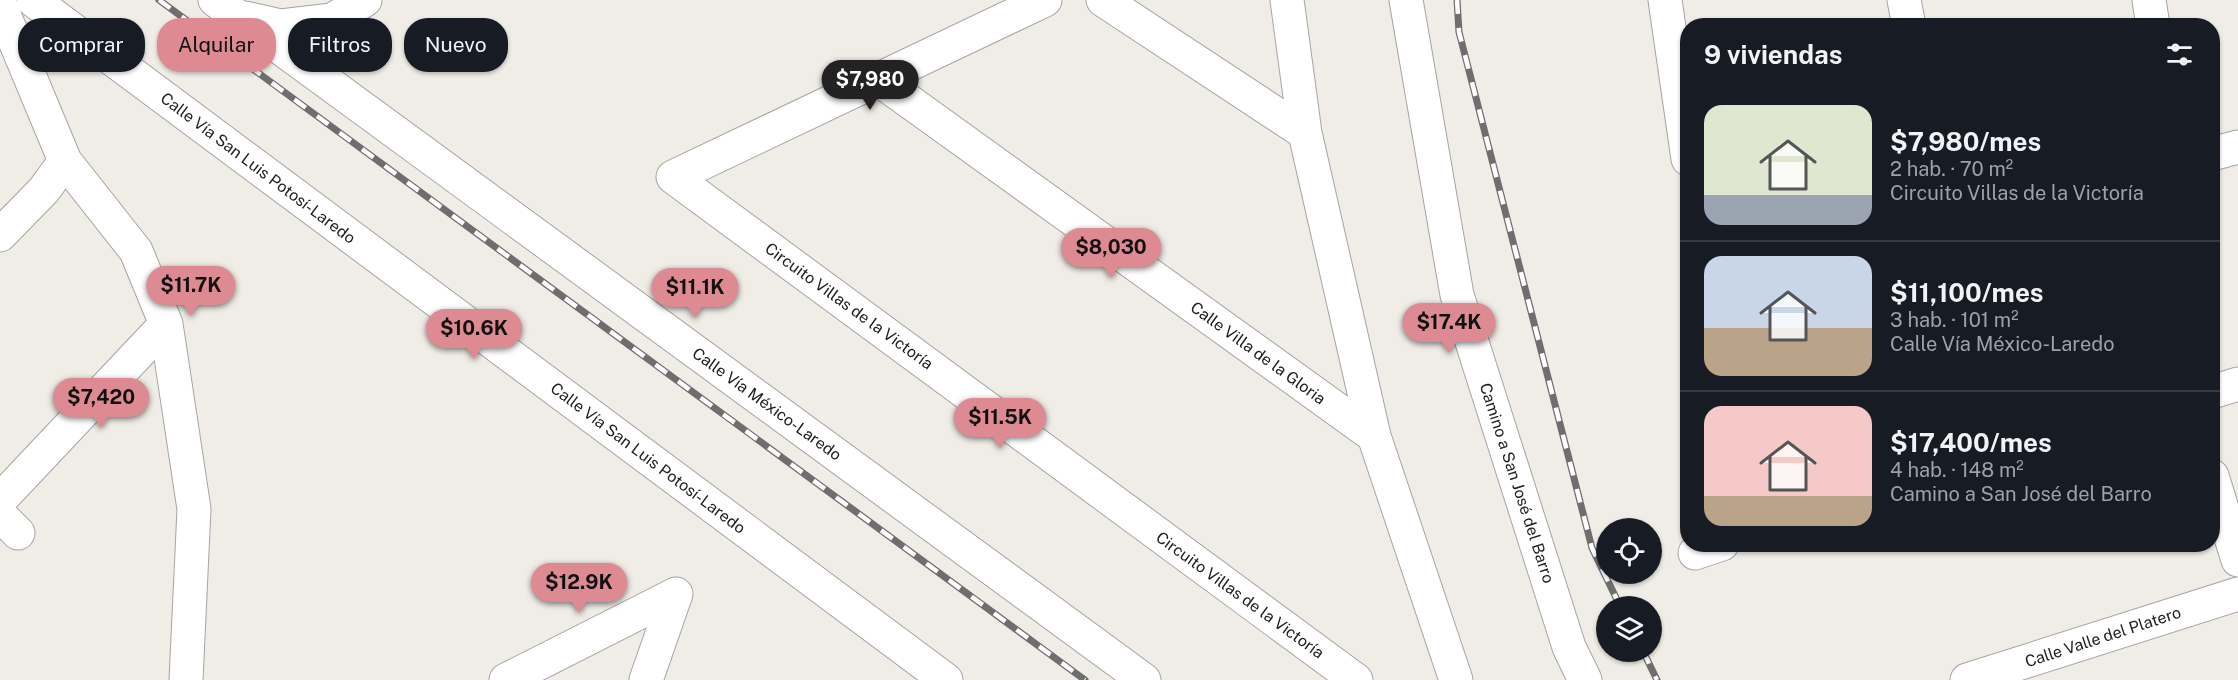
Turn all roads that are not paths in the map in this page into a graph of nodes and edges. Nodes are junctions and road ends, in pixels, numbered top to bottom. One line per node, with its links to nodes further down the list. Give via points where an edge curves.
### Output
1 (33, 0): 32 (street, Calle Vía San Luis Potosí-Laredo)
2 (365, 0): 11 (street, via 332,20 282,26)
3 (1045, 0): 14 (street, Circuito Villas de la Victoría)
4 (1102, 0): 16 (street)
5 (1287, 0): 16 (street)
6 (1406, 0): 36 (street, Camino a San José del Barro, via 1456,295 1569,647)
7 (1665, 0): 15 (street)
8 (1904, 0): 12 (street)
9 (2149, 0): 13 (street)
10 (0, 5): 19 (street)
11 (227, 9): 33 (street, Calle Vía México-Laredo)
12 (1907, 18)
13 (2152, 18)
14 (878, 79): 24 (street, Calle Villa de la Gloria); 34 (street, Circuito Villas de la Victoría, via 673,177)
15 (1680, 104)
16 (1305, 133): 24 (street)
17 (2238, 147): 18 (street)
18 (2220, 152)
19 (65, 161): 20 (street); 21 (street, via 136,251)
20 (0, 235)
21 (166, 324): 25 (street); 29 (street, via 194,509)
22 (2238, 384): 23 (street)
23 (2220, 390)
24 (1374, 436): 35 (street)
25 (0, 500)
26 (2220, 502): 27 (street)
27 (2238, 560)
28 (2238, 594): 37 (street, Calle Valle del Platero)
29 (186, 680)
30 (506, 680): 31 (street, via 676,594)
31 (646, 680)
32 (946, 680)
33 (1144, 680)
34 (1356, 680)
35 (1456, 680)
36 (1585, 680)
37 (1967, 680)

